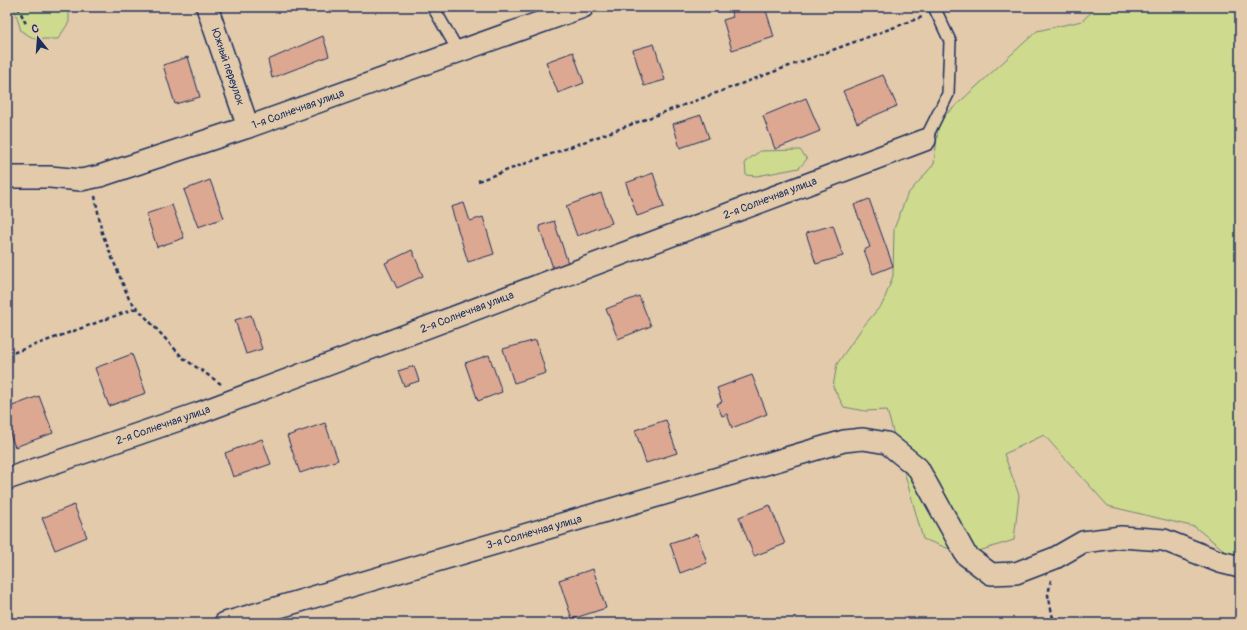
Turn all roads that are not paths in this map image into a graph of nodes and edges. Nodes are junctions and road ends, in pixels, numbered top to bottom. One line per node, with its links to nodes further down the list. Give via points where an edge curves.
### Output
1 (207, 7): 6 (street, Южный переулок)
2 (433, 7): 5 (lane)
3 (583, 7): 5 (street, 1-я Солнечная улица)
4 (935, 10): 7 (lane, via 950,42 948,94)
5 (461, 51): 6 (street, 1-я Солнечная улица)
6 (248, 127): 8 (street, 1-я Солнечная улица, via 92,178 81,180)
7 (925, 140): 9 (street, 2-я Солнечная улица, via 241,397)
8 (7, 177)
9 (7, 479)
10 (1240, 567): 11 (street, 3-я Солнечная улица, via 1164,540 1121,537 1083,542 1054,558 1016,573 991,574 966,555 918,468 887,443 863,439 844,442)
11 (225, 623)

